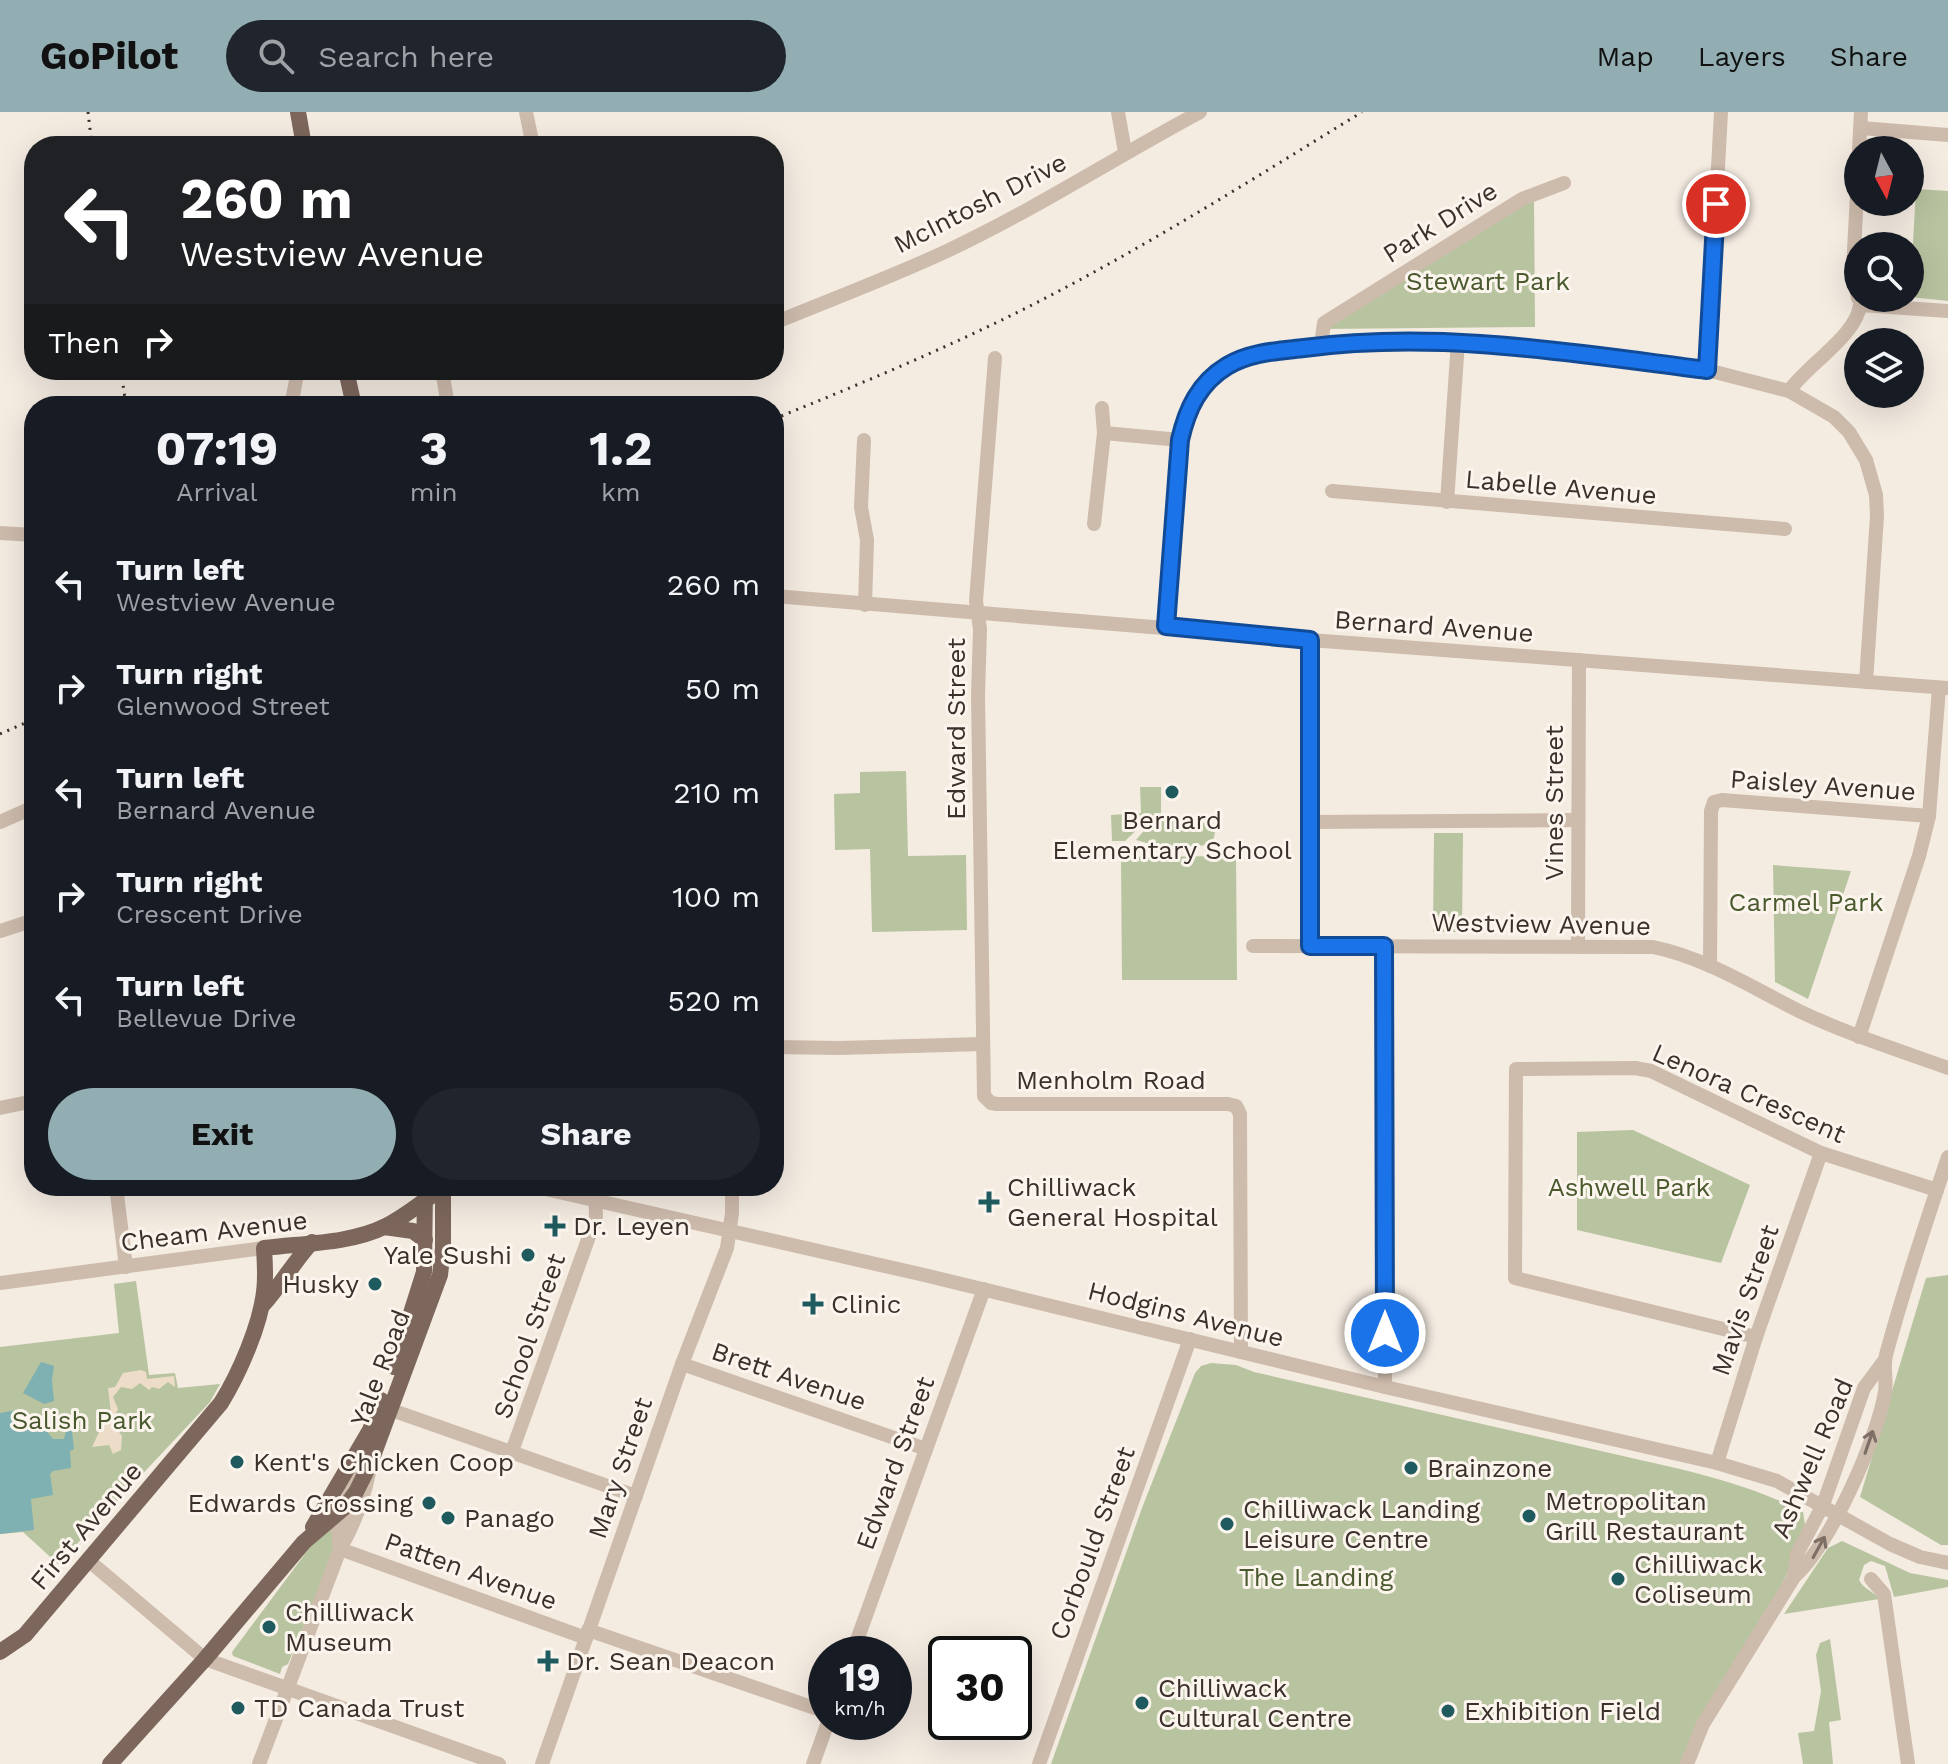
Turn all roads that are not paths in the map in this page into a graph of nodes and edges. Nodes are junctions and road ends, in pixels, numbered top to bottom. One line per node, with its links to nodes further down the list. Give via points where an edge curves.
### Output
1 (298, 112): 9 (main road)
2 (526, 112): 10 (street)
3 (1118, 112): 12 (street)
4 (1200, 112): 12 (street, McIntosh Drive)
5 (1721, 112): 21 (street)
6 (1861, 112): 7 (street)
7 (1861, 128): 8 (street); 11 (street)
8 (1948, 135)
9 (302, 136)
10 (531, 136)
11 (1860, 136)
12 (1125, 152): 17 (street, McIntosh Drive, via 948,251)
13 (1564, 183): 19 (street, Park Drive, via 1522,199 1324,323)
14 (1924, 308): 15 (street)
15 (1948, 311)
16 (1857, 312): 22 (street, via 1856,322)
17 (784, 319)
18 (1458, 341): 19 (street); 21 (street); 28 (street)
19 (1321, 345): 26 (street, via 1255,354 1218,372 1191,404)
20 (995, 358): 35 (street, Edward Street)
21 (1707, 370): 22 (street)
22 (1789, 391): 39 (street, via 1849,432 1872,474 1877,516)
23 (1102, 408): 24 (street)
24 (1104, 433): 26 (street); 29 (street)
25 (864, 440): 34 (street)
26 (1180, 440): 36 (street)
27 (1332, 491): 28 (street, Labelle Avenue)
28 (1447, 502): 30 (street, Labelle Avenue)
29 (1094, 524)
30 (1785, 529)
31 (0, 533): 32 (street)
32 (24, 534)
33 (784, 597): 34 (street, Bernard Avenue)
34 (865, 605): 35 (street, Bernard Avenue)
35 (978, 613): 36 (street, Bernard Avenue); 54 (street, Edward Street)
36 (1166, 626): 37 (street, Bernard Avenue)
37 (1310, 640): 38 (street, Bernard Avenue); 45 (street)
38 (1579, 660): 39 (street, Bernard Avenue); 43 (street, Vines Street)
39 (1866, 682): 40 (street, Bernard Avenue)
40 (1944, 688): 42 (street)
41 (24, 811): 44 (street)
42 (1929, 816): 52 (street, Paisley Avenue, via 1714,802); 53 (street)
43 (1578, 820): 45 (street); 51 (street, Vines Street)
44 (0, 822)
45 (1309, 822): 49 (street)
46 (24, 923): 47 (street)
47 (0, 931)
48 (1253, 946): 49 (street, Westview Avenue)
49 (1310, 946): 50 (street, Westview Avenue)
50 (1384, 946): 51 (street, Westview Avenue); 84 (street)
51 (1578, 947): 52 (street, Westview Avenue, via 1653,947)
52 (1710, 966): 53 (street, Westview Avenue)
53 (1859, 1037): 56 (street, Westview Avenue)
54 (983, 1044): 55 (street); 57 (street, Edward Street)
55 (784, 1047)
56 (1948, 1068)
57 (987, 1100): 81 (street, Menholm Road, via 1236,1106)
58 (24, 1103): 59 (street)
59 (0, 1108)
60 (1821, 1153): 62 (street, Lenora Crescent); 79 (street, Mavis Street); 79 (street, Lenora Crescent, via 1651,1071 1516,1069 1515,1278)
61 (1948, 1157): 62 (street, Ashwell Road)
62 (1937, 1190): 82 (street, Ashwell Road)
63 (117, 1196): 75 (street)
64 (426, 1196): 70 (main road, Cheam Avenue)
65 (434, 1196): 72 (main road, Yale Road)
66 (437, 1196): 85 (main road, Yale Road, via 443,1248 440,1275)
67 (596, 1196): 88 (street, School Street, via 596,1217)
68 (606, 1196): 71 (street, Hodgins Avenue)
69 (732, 1196): 71 (street, Mary Street)
70 (384, 1227): 72 (main road, via 413,1231); 73 (main road, Cheam Avenue)
71 (730, 1233): 77 (street, Hodgins Avenue); 83 (street, Mary Street)
72 (425, 1240): 85 (main road, Yale Road, via 424,1272)
73 (312, 1242): 74 (main road, Cheam Avenue); 78 (main road)
74 (264, 1248): 75 (street, Cheam Avenue); 78 (main road, First Avenue)
75 (126, 1267): 76 (street, Cheam Avenue)
76 (0, 1283)
77 (984, 1289): 80 (street, Hodgins Avenue); 87 (street, Edward Street)
78 (262, 1306): 97 (main road, First Avenue, via 221,1403)
79 (1756, 1337): 89 (street, Mavis Street)
80 (1190, 1339): 81 (street, Hodgins Avenue); 113 (street, Corbould Street)
81 (1241, 1352): 84 (street, Hodgins Avenue)
82 (1884, 1361): 92 (street, Ashwell Road, via 1864,1388); 94 (street, Ashwell Road, one-way to 82, via 1881,1405)
83 (682, 1364): 87 (street, Brett Avenue); 91 (street, Mary Street)
84 (1385, 1387): 89 (street, Hodgins Avenue)
85 (384, 1407): 86 (main road, Yale Road); 88 (street); 90 (main road, Yale Road)
86 (370, 1430): 93 (street); 95 (main road, Yale Road)
87 (926, 1449): 102 (street, Edward Street)
88 (511, 1454): 91 (street)
89 (1717, 1463): 92 (street, Hodgins Avenue, via 1777,1481)
90 (370, 1464): 93 (main road, Yale Road); 96 (street, via 364,1498)
91 (636, 1496): 101 (street, Mary Street)
92 (1823, 1505): 94 (street, Hodgins Avenue); 99 (street, Ashwell Road, via 1797,1554)
93 (345, 1507): 95 (main road, Yale Road); 96 (street, via 338,1531)
94 (1838, 1513): 98 (street, Hodgins Avenue, via 1890,1544); 99 (street, Ashwell Road, one-way to 94, via 1810,1563)
95 (304, 1542): 104 (main road, Yale Road)
96 (340, 1549): 101 (street, Patten Avenue); 105 (street)
97 (88, 1560): 103 (main road, First Avenue, via 25,1635); 104 (street)
98 (1948, 1563)
99 (1794, 1577): 114 (street, Ashwell Road, via 1703,1724)
100 (1871, 1579): 115 (street, via 1884,1594)
101 (587, 1634): 106 (street, Patten Avenue); 111 (street, Mary Street)
102 (858, 1636)
103 (0, 1652)
104 (205, 1659): 105 (street); 108 (main road, Yale Road)
105 (286, 1689): 109 (street); 110 (street)
106 (808, 1706)
107 (822, 1740): 112 (street)
108 (110, 1764)
109 (259, 1764)
110 (499, 1764)
111 (542, 1764)
112 (813, 1764)
113 (1039, 1764)
114 (1687, 1764)
115 (1908, 1764)

